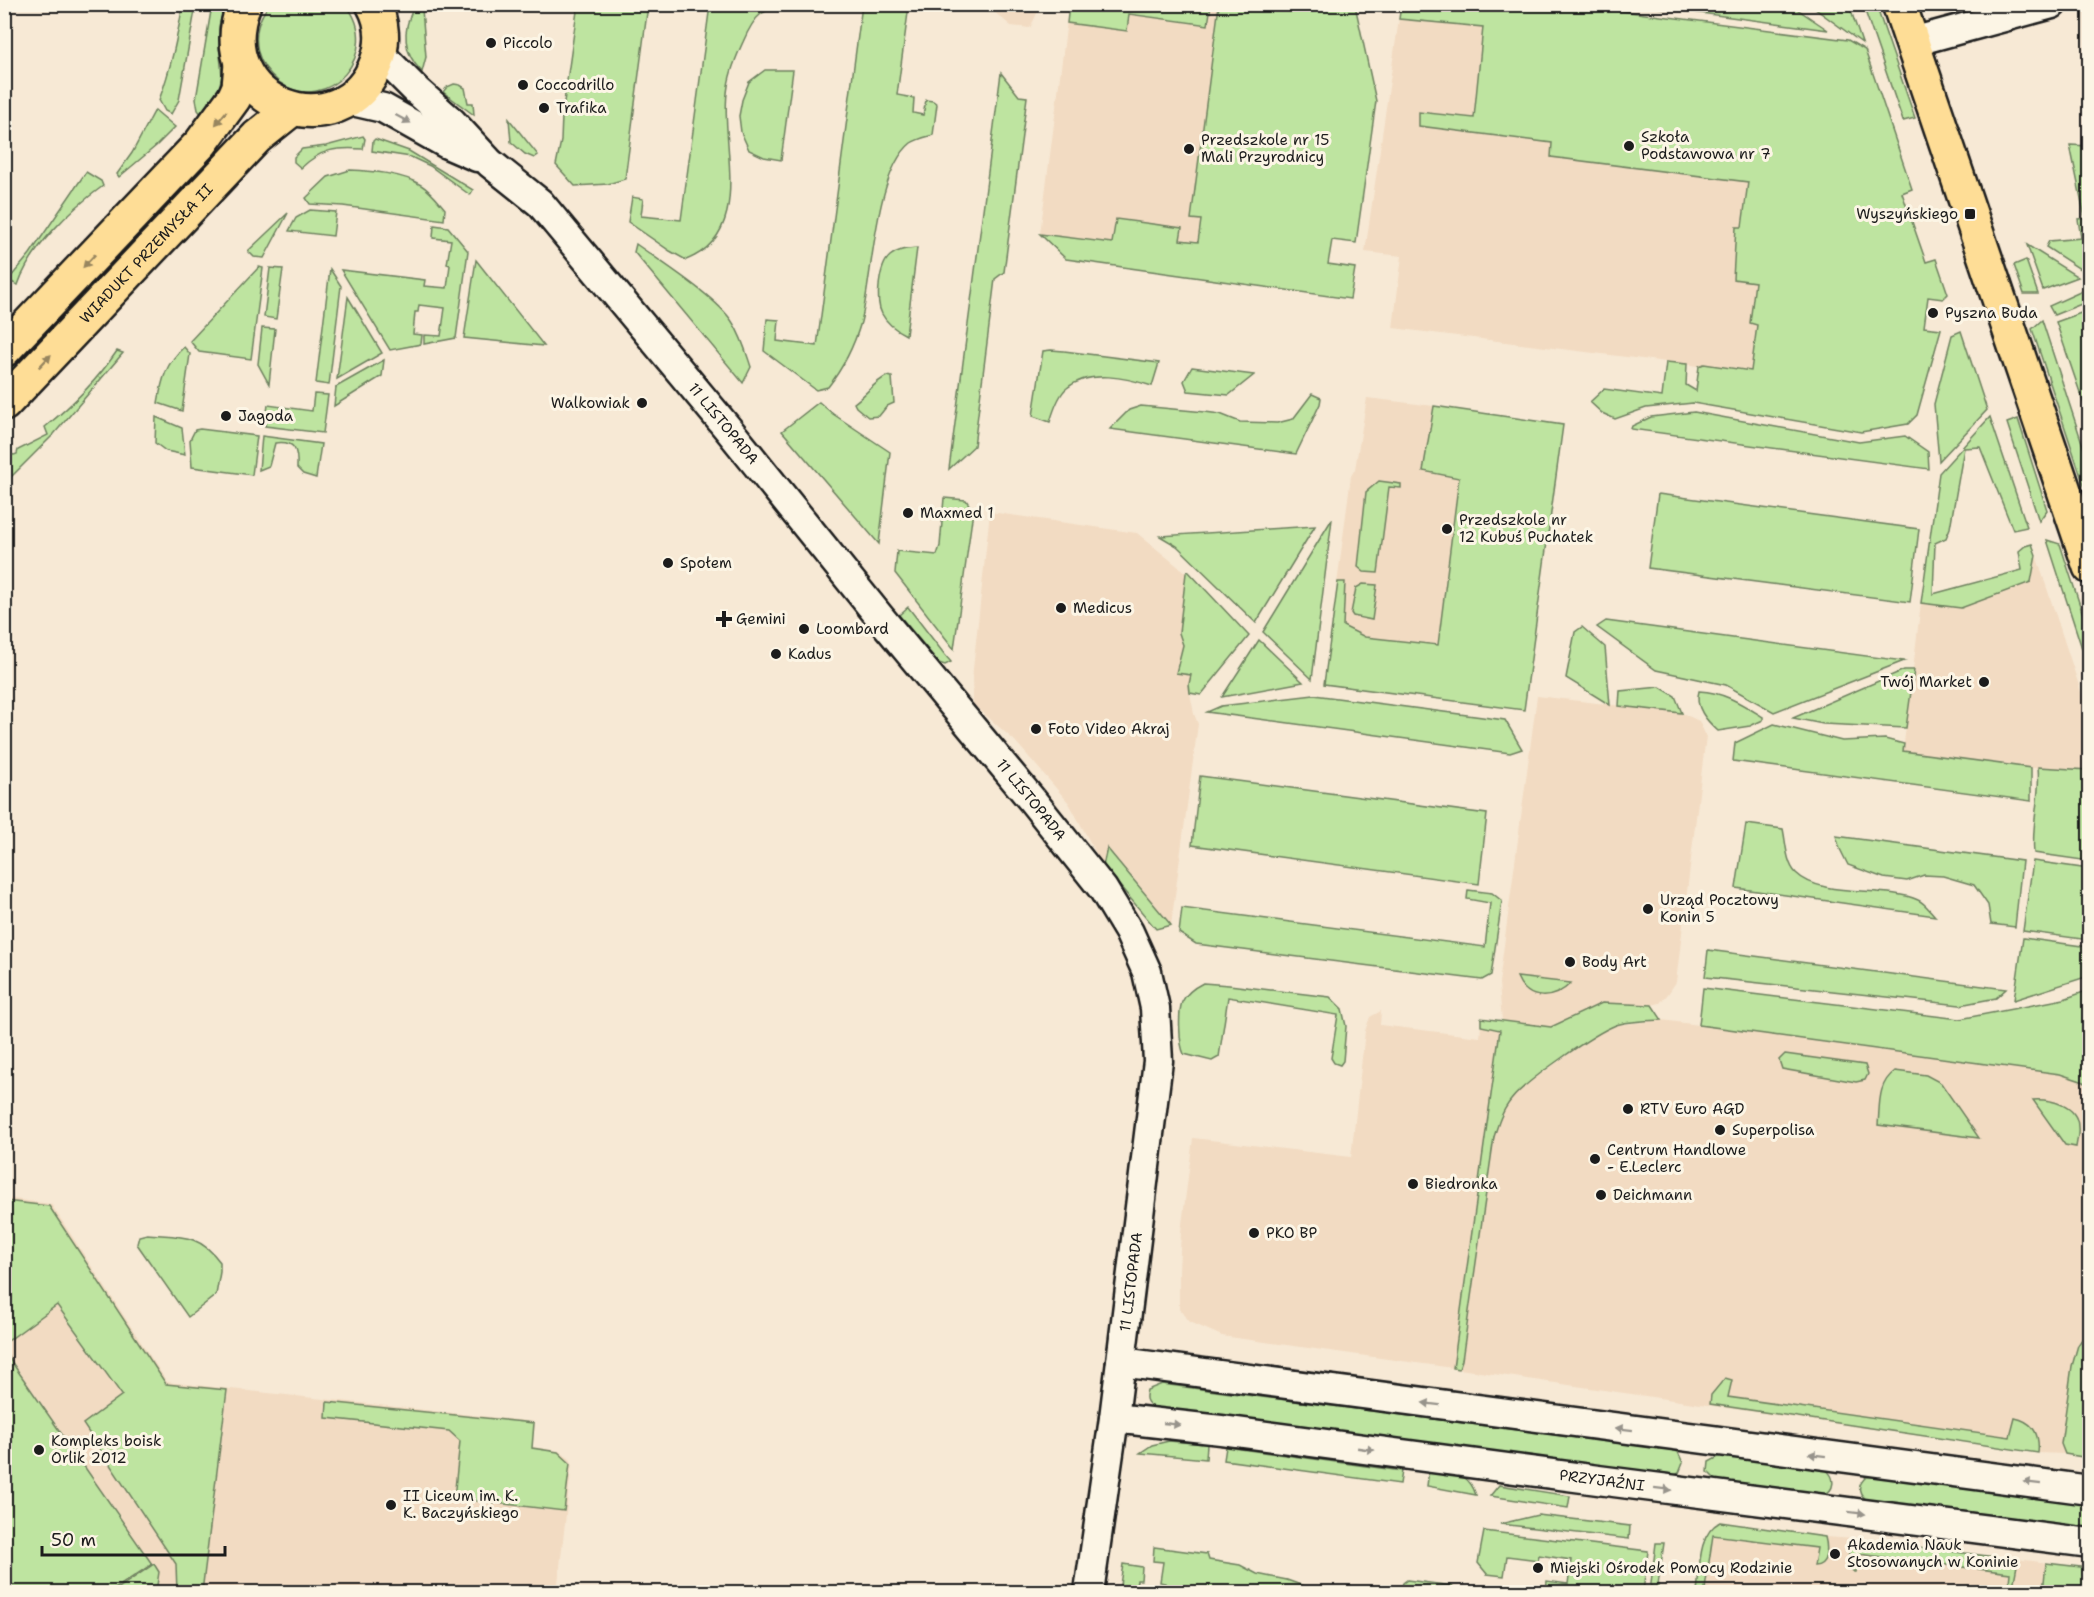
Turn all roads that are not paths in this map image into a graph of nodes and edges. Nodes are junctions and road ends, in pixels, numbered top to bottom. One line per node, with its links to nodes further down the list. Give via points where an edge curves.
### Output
1 (1899, 4): 5 (main road)
2 (2052, 4): 5 (street)
3 (244, 5): 6 (main road, via 236,34)
4 (382, 22): 7 (main road, via 373,73); 9 (street, 11 LISTOPADA, via 417,91)
5 (1912, 42): 12 (main road)
6 (241, 64): 8 (main road, via 261,93); 10 (main road, one-way to 10, via 234,98 201,143)
7 (348, 100): 8 (main road, via 312,111); 9 (street, 11 LISTOPADA, one-way to 9, via 383,108)
8 (292, 109): 11 (main road, WIADUKT PRZEMYSŁA II, one-way to 8, via 257,137)
9 (490, 164): 13 (street, 11 LISTOPADA, via 540,203 595,267 1032,800 1102,890 1129,932 1147,972 1155,1008 1158,1061)
10 (4, 350)
11 (4, 404)
12 (2090, 567)
13 (1121, 1362): 14 (street, 11 LISTOPADA); 15 (street, one-way to 13)
14 (1114, 1418): 16 (street, PRZYJAŹNI, one-way to 16); 17 (street, 11 LISTOPADA)
15 (2090, 1490)
16 (2090, 1543)
17 (1089, 1593)

